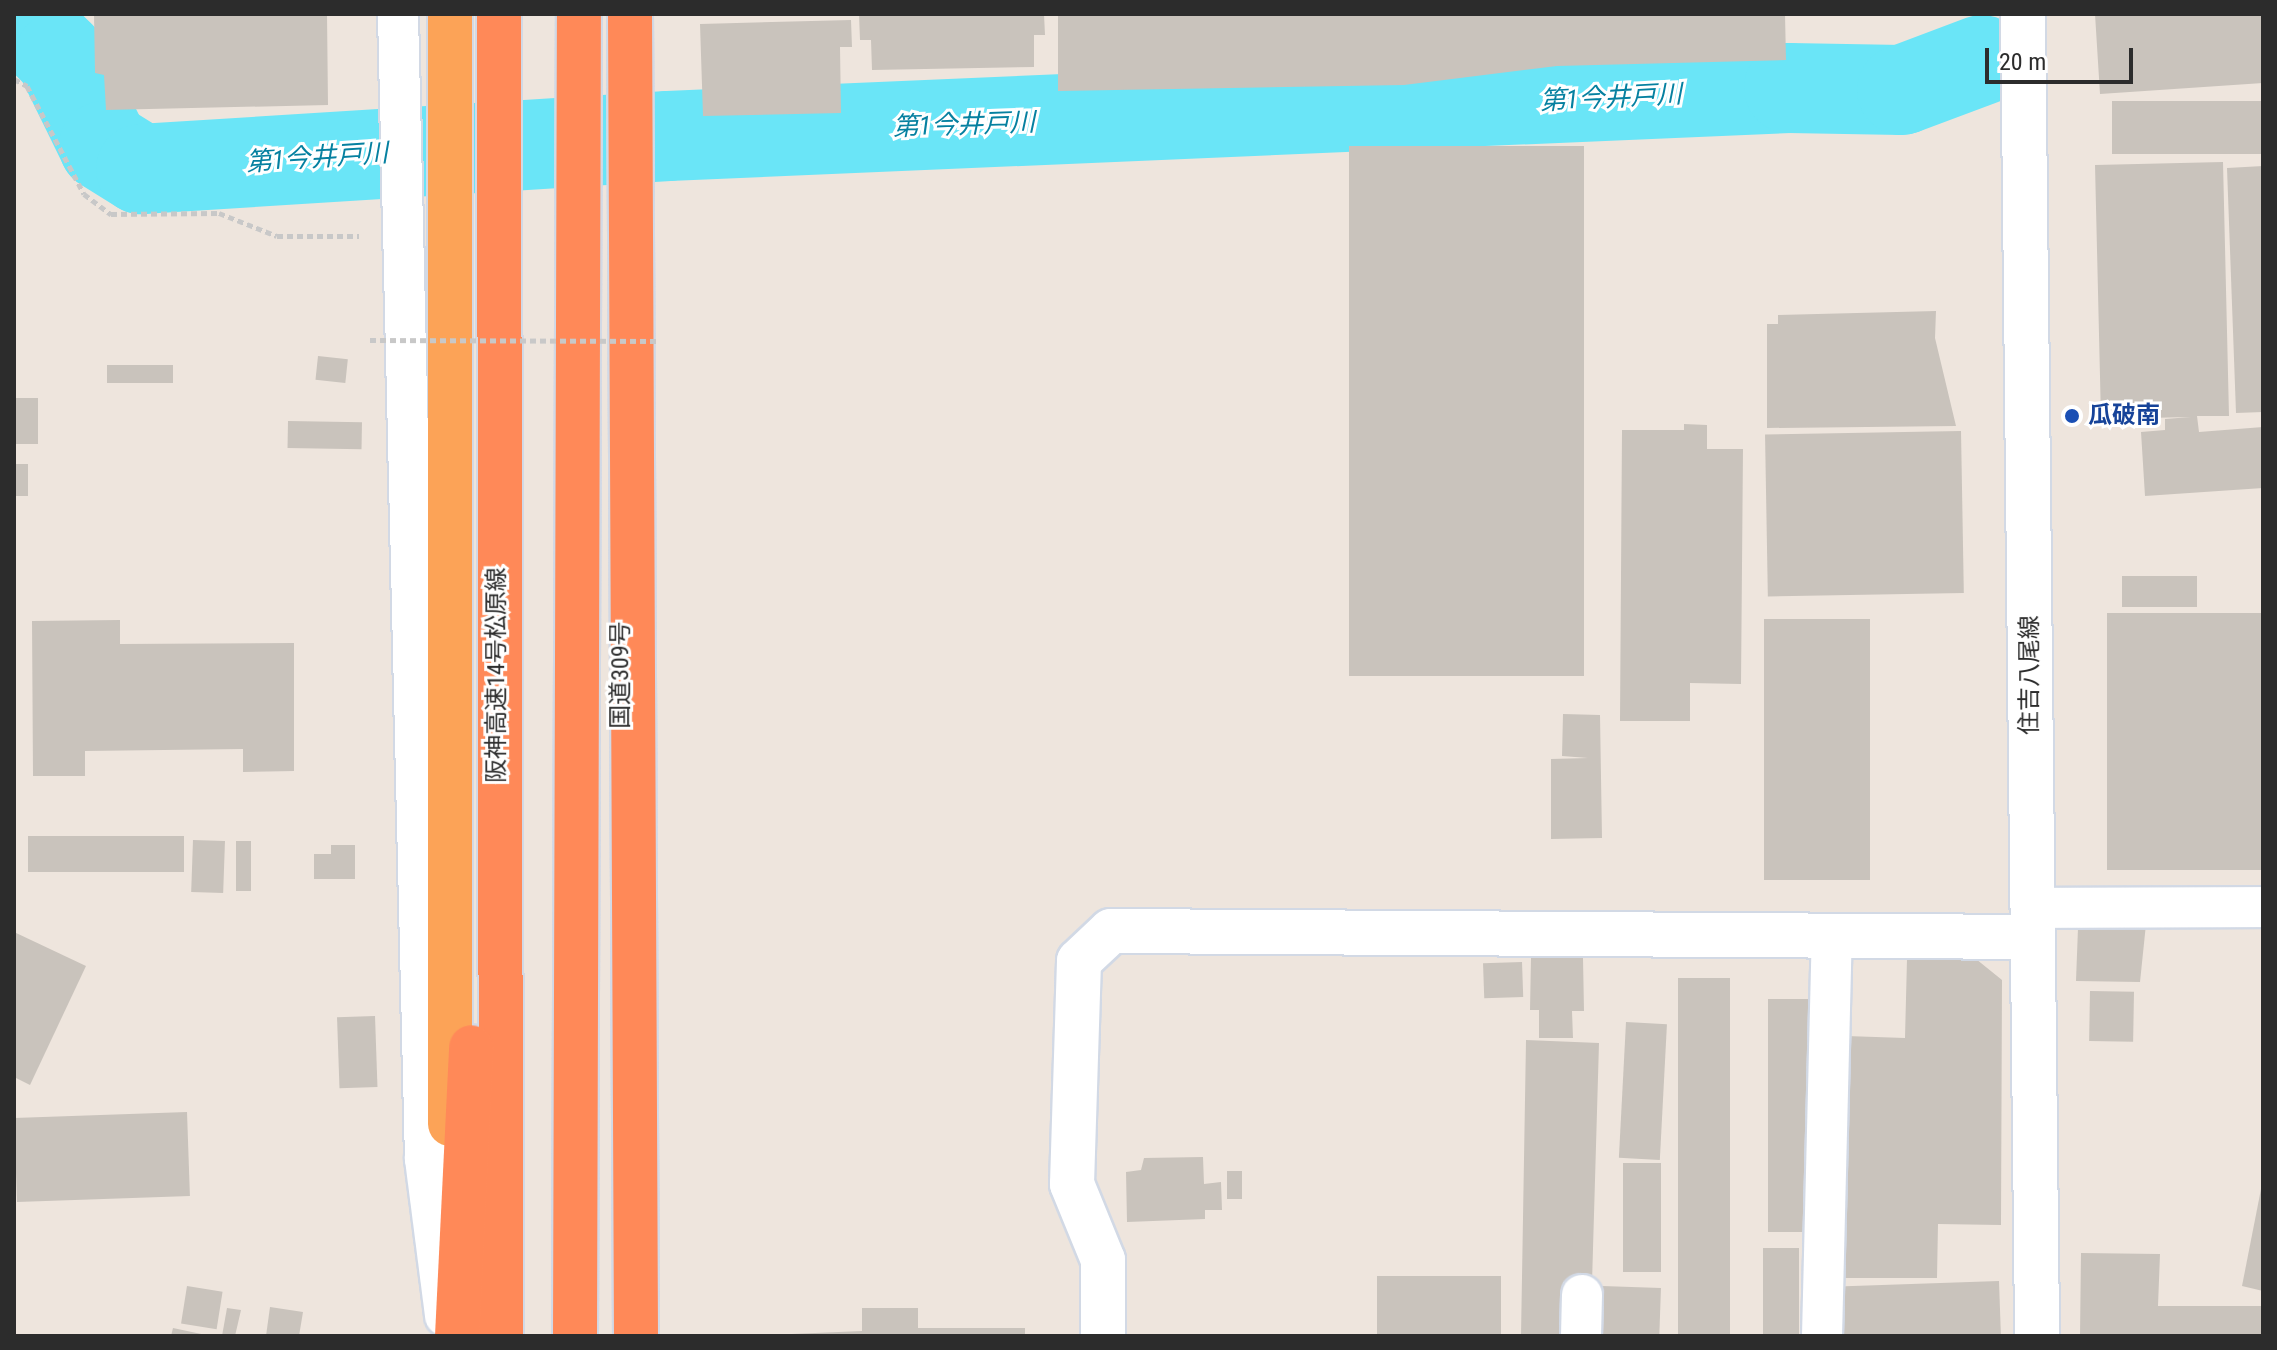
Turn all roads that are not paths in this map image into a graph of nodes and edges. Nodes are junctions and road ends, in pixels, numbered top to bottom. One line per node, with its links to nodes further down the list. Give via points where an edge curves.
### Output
1 (398, 14): 14 (street, via 425,1159)
2 (450, 14): 15 (highway, via 447,996)
3 (499, 14): 9 (highway, 阪神高速14号松原線)
4 (579, 14): 17 (highway)
5 (617, 14): 18 (highway, 国道309号, via 623,983)
6 (630, 14): 18 (highway)
7 (640, 14): 19 (street)
8 (2023, 14): 11 (street, 住吉八尾線)
9 (495, 353): 15 (highway); 16 (highway, 阪神高速14号松原線)
10 (2263, 907): 11 (street)
11 (2031, 923): 12 (street); 23 (street, 住吉八尾線)
12 (1832, 936): 20 (street, via 1111,931 1079,961 1072,1184 1103,1260); 22 (street)
13 (1582, 1295): 21 (street)
14 (448, 1336)
15 (456, 1336)
16 (501, 1336)
17 (575, 1336)
18 (635, 1336)
19 (652, 1336)
20 (1103, 1336)
21 (1581, 1336)
22 (1822, 1336)
23 (2037, 1336)

